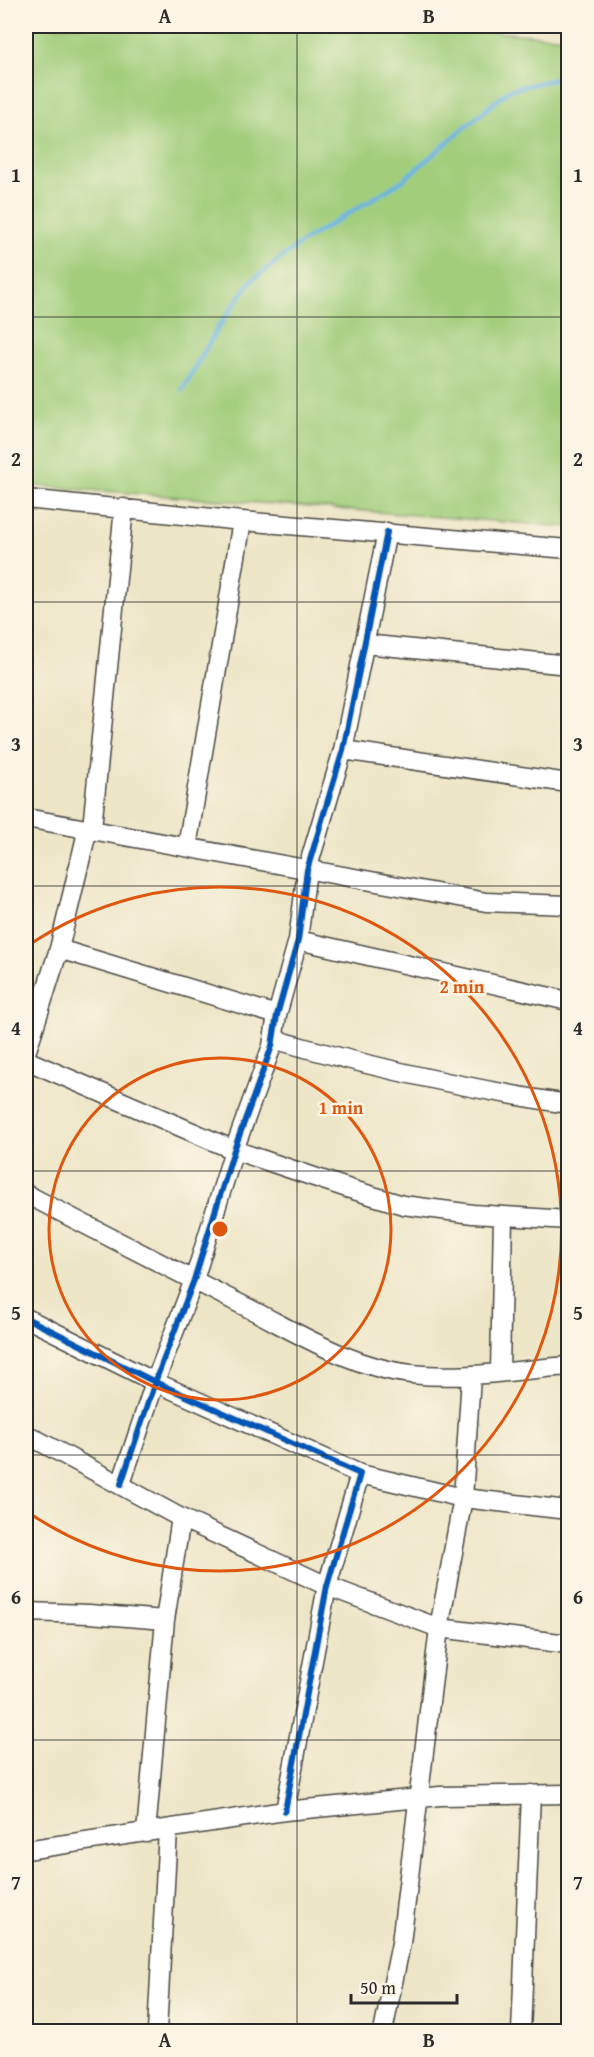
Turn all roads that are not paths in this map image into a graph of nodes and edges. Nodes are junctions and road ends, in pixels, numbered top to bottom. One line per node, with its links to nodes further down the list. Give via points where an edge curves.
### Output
1 (26, 499): 2 (street)
2 (123, 508): 3 (street); 11 (street)
3 (242, 521): 4 (street); 12 (street)
4 (387, 532): 5 (street); 6 (street)
5 (568, 549)
6 (365, 644): 7 (street); 8 (street)
7 (568, 664)
8 (343, 750): 9 (street); 13 (street)
9 (568, 783)
10 (26, 818): 11 (street)
11 (90, 828): 12 (street); 16 (street)
12 (187, 847): 13 (street)
13 (308, 870): 14 (street, via 486,902); 15 (street)
14 (568, 905)
15 (298, 940): 17 (street); 18 (street)
16 (59, 949): 18 (street); 20 (street)
17 (568, 1001)
18 (277, 1015): 19 (street)
19 (273, 1039): 22 (street, via 376,1068); 23 (street)
20 (26, 1053)
21 (26, 1060): 23 (street)
22 (568, 1104)
23 (234, 1150): 25 (street, via 404,1205); 27 (street)
24 (26, 1194): 27 (street)
25 (503, 1216): 26 (street); 30 (street)
26 (568, 1220)
27 (194, 1281): 31 (street, via 368,1365 409,1374); 32 (street)
28 (26, 1318): 32 (street)
29 (568, 1366): 30 (street)
30 (500, 1372): 31 (street)
31 (471, 1377): 36 (street)
32 (155, 1382): 34 (street); 35 (street)
33 (26, 1434): 35 (street)
34 (360, 1474): 36 (street); 39 (street)
35 (121, 1484): 38 (street)
36 (463, 1498): 37 (street); 42 (street)
37 (568, 1510)
38 (181, 1518): 39 (street); 41 (street)
39 (327, 1586): 42 (street); 47 (street)
40 (26, 1612): 41 (street)
41 (165, 1620): 49 (street)
42 (439, 1628): 43 (street); 46 (street)
43 (568, 1644)
44 (531, 1794): 45 (street); 46 (street); 53 (street)
45 (568, 1794)
46 (418, 1798): 47 (street); 52 (street, via 401,1943)
47 (285, 1811): 48 (street)
48 (168, 1830): 49 (street); 51 (street)
49 (146, 1833): 50 (street)
50 (26, 1850)
51 (157, 2031)
52 (383, 2031)
53 (521, 2031)

